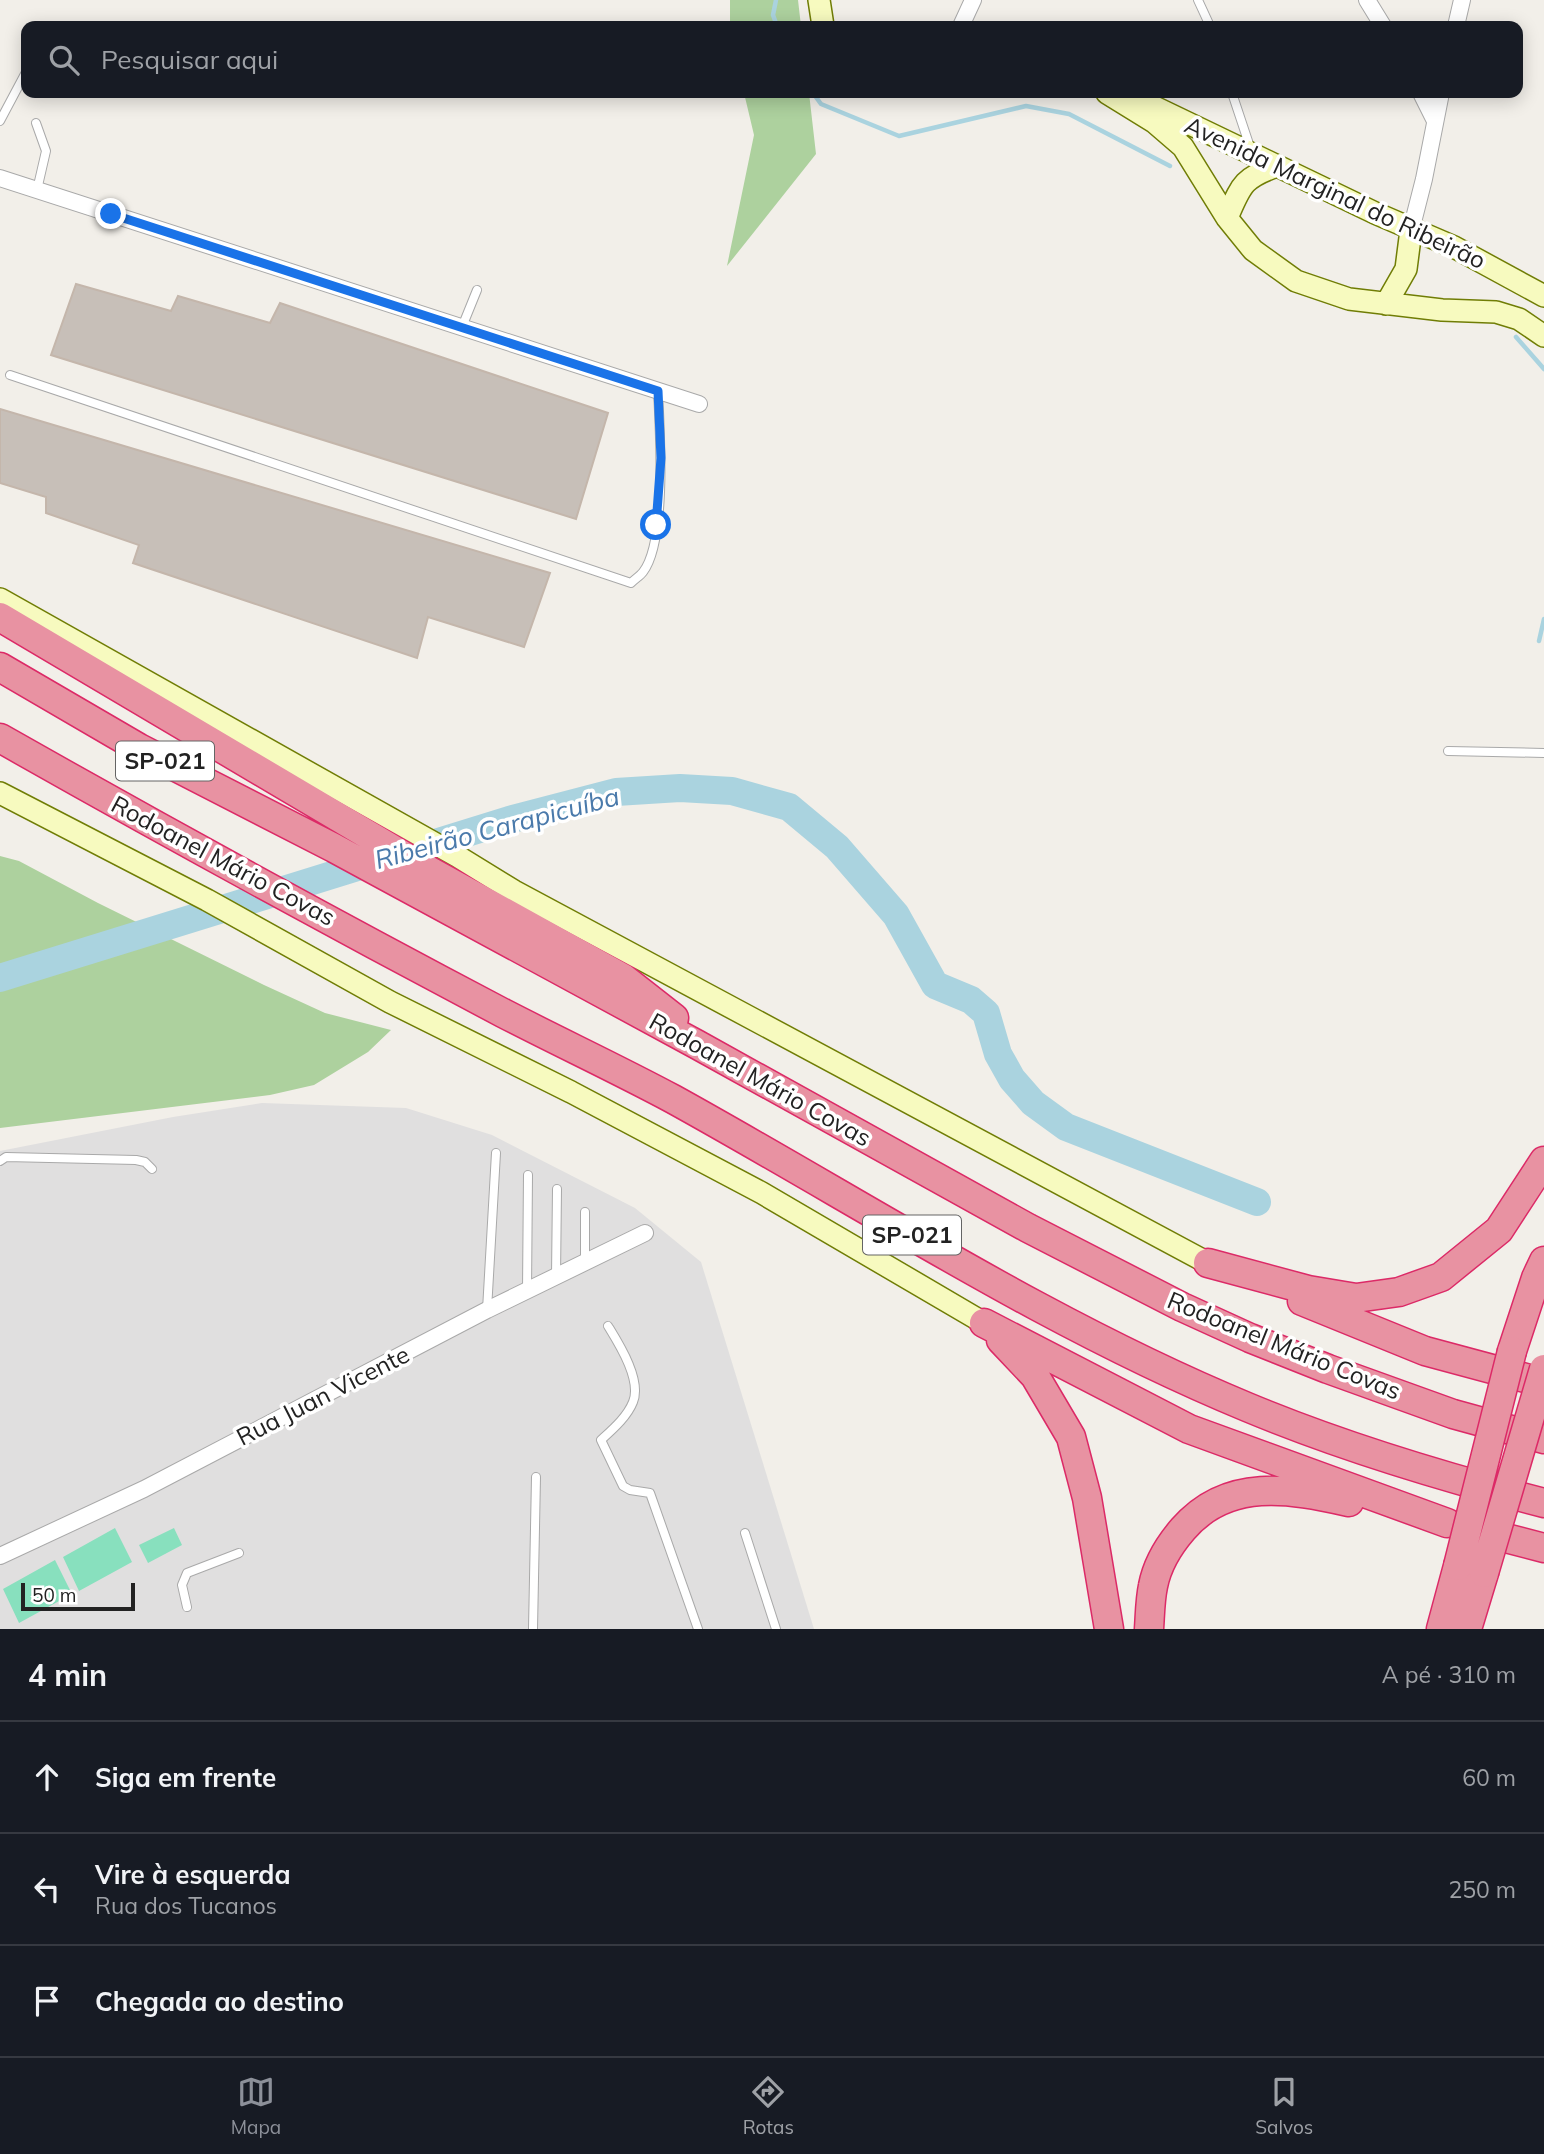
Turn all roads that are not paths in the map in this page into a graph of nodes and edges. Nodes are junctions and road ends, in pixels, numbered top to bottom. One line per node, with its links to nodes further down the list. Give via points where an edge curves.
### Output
1 (819, 0): 6 (main road)
2 (972, 0): 7 (street)
3 (1198, 0): 8 (lane)
4 (1367, 0): 9 (street)
5 (1462, 0): 10 (street)
6 (821, 21)
7 (963, 21)
8 (1208, 21)
9 (1380, 21)
10 (1457, 21)
11 (21, 81): 17 (lane)
12 (1115, 98): 24 (main road, Avenida Marginal do Ribeirão, via 1154,122 1183,148)
13 (1135, 98): 20 (main road, Avenida Marginal do Ribeirão)
14 (1235, 98): 20 (lane)
15 (1424, 98): 18 (street)
16 (1440, 98): 18 (street)
17 (0, 121)
18 (1435, 121): 25 (street)
19 (36, 123): 23 (lane, via 46,151)
20 (1252, 154): 21 (main road, Avenida Marginal do Ribeirão)
21 (1277, 166): 24 (main road, via 1241,184); 25 (main road, Avenida Marginal do Ribeirão)
22 (0, 178): 23 (street)
23 (37, 190): 29 (street)
24 (1227, 218): 28 (main road, Avenida Marginal do Ribeirão, via 1253,250 1296,281 1349,299)
25 (1411, 230): 27 (main road, Avenida Marginal do Ribeirão); 28 (main road, via 1406,269)
26 (477, 290): 29 (lane)
27 (1544, 294)
28 (1386, 304): 30 (main road, Avenida Marginal do Ribeirão, via 1496,312 1519,319)
29 (462, 327): 32 (street)
30 (1544, 336)
31 (10, 374): 32 (lane, via 631,583 644,571 659,506)
32 (658, 391): 33 (street)
33 (699, 404)
34 (0, 599): 51 (main road, via 514,891)
35 (0, 617): 41 (highway, via 426,869 623,978 668,1012)
36 (0, 667): 41 (highway, Rodoanel Mário Covas / SP-021, via 139,748)
37 (0, 738): 62 (highway, Rodoanel Mário Covas / SP-021, via 502,1012 668,1097 1037,1306 1248,1407 1445,1477)
38 (1448, 751): 39 (lane)
39 (1544, 753)
40 (0, 793): 56 (main road, via 390,1002 762,1193)
41 (696, 1044): 60 (highway, Rodoanel Mário Covas / SP-021, via 1181,1307 1403,1396)
42 (496, 1153): 55 (lane)
43 (0, 1161): 45 (lane, via 6,1157 136,1160)
44 (1544, 1161): 51 (highway, via 1499,1230 1441,1277 1399,1292 1356,1298)
45 (152, 1169)
46 (528, 1175): 54 (lane)
47 (557, 1189): 53 (lane)
48 (585, 1212): 50 (lane)
49 (646, 1233): 50 (street, Rua Juan Vicente)
50 (585, 1262): 53 (street, Rua Juan Vicente)
51 (1208, 1263): 59 (highway, via 1424,1351)
52 (1541, 1265): 68 (highway, bridge, via 1512,1352)
53 (556, 1277): 54 (street, Rua Juan Vicente)
54 (527, 1291): 55 (street, Rua Juan Vicente)
55 (487, 1310): 67 (street, Rua Juan Vicente, via 144,1489)
56 (984, 1323): 63 (highway, via 1189,1429); 74 (highway, via 1035,1376 1071,1437 1087,1498)
57 (608, 1326): 72 (lane, via 635,1385 633,1401 601,1440 623,1486 650,1493)
58 (1544, 1369): 68 (highway, bridge)
59 (1544, 1383)
60 (1544, 1439)
61 (536, 1477): 71 (lane)
62 (1544, 1503)
63 (1447, 1523): 65 (highway); 75 (highway, via 1313,1494 1271,1490 1226,1497 1192,1518 1170,1543 1153,1584)
64 (745, 1533): 73 (lane)
65 (1544, 1548)
66 (239, 1553): 69 (lane, via 187,1573 183,1585)
67 (0, 1556)
68 (1471, 1569): 70 (highway)
69 (187, 1607)
70 (1448, 1627)
71 (533, 1629)
72 (698, 1629)
73 (776, 1629)
74 (1109, 1629)
75 (1149, 1629)

